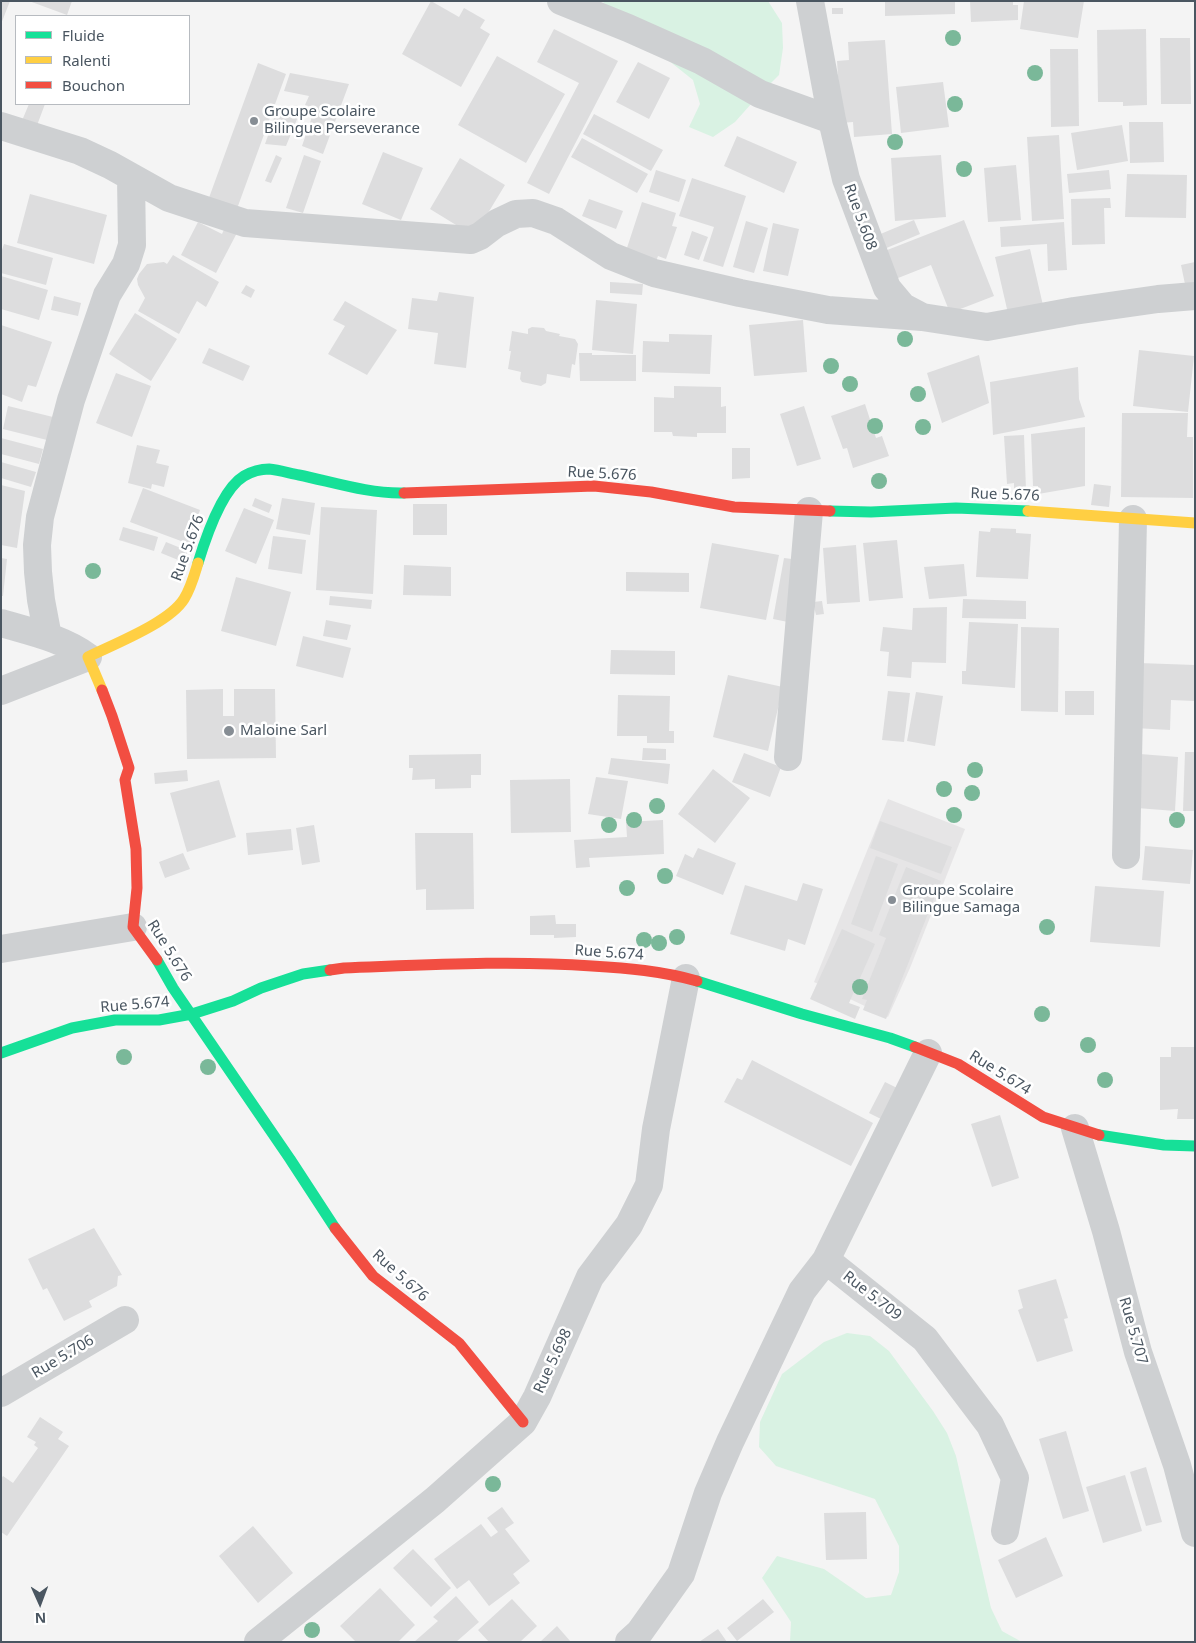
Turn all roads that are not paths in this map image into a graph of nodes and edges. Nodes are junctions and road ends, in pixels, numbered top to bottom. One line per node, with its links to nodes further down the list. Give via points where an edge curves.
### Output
1 (561, 1): 3 (street, via 702,61 760,94)
2 (810, 1): 3 (street, Rue 5.608)
3 (832, 120): 7 (street, Rue 5.608, via 846,179 887,288 903,306)
4 (1, 126): 5 (street, via 80,151)
5 (131, 178): 7 (street, via 169,198 245,223 471,240 516,214 533,213 556,221 612,256 654,273 828,310); 12 (street, via 132,245 126,264 107,295 71,400 40,518 38,572)
6 (1195, 296): 7 (street, Rue 5.608, via 987,327)
7 (922, 317)
8 (809, 511): 9 (street, Rue 5.676, via 956,508); 13 (street, Rue 5.676, via 734,507 651,492 594,486 392,493 267,469 242,477 218,509 183,601 148,627); 15 (street)
9 (1133, 519): 10 (street, Rue 5.676); 16 (street)
10 (1195, 523)
11 (1, 623): 12 (street)
12 (48, 636): 13 (street)
13 (88, 657): 14 (street); 17 (street, Rue 5.676, via 129,768 125,780 136,849)
14 (1, 691)
15 (788, 757)
16 (1126, 855)
17 (134, 927): 18 (street); 20 (street, Rue 5.676)
18 (1, 949)
19 (686, 978): 20 (street, Rue 5.674, via 640,969 565,964 474,963 344,968 303,974); 22 (street, Rue 5.674, via 890,1038); 28 (street, Rue 5.698, via 656,1129 650,1184 629,1225 590,1278)
20 (192, 1014): 21 (street, Rue 5.674, via 159,1020 115,1020 72,1028); 28 (street, Rue 5.676, via 341,1238 373,1276 459,1343)
21 (1, 1053)
22 (928, 1053): 23 (street, Rue 5.674, via 958,1064 1044,1117); 25 (street)
23 (1075, 1128): 24 (street, Rue 5.674, via 1106,1137); 30 (street, Rue 5.707, via 1138,1352 1177,1465)
24 (1195, 1146)
25 (826, 1260): 29 (street, Rue 5.709, via 925,1339 990,1425 1015,1478); 32 (street, via 802,1291 730,1442 708,1493 681,1574)
26 (125, 1320): 27 (street, Rue 5.706)
27 (1, 1393)
28 (523, 1422): 31 (street, Rue 5.698, via 435,1500)
29 (1005, 1531)
30 (1195, 1533)
31 (258, 1642)
32 (630, 1642)

